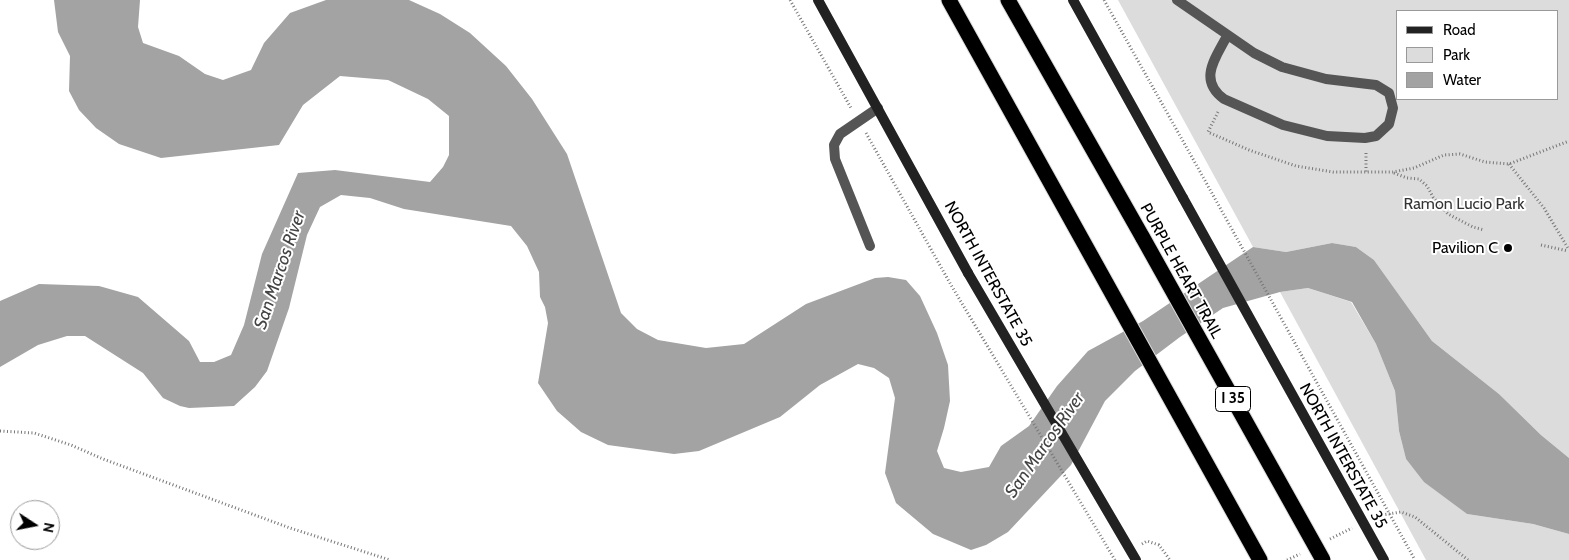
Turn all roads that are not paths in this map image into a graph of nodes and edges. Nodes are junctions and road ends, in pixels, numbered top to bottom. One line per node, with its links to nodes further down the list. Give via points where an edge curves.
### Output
1 (818, 0): 7 (main road, NORTH INTERSTATE 35)
2 (949, 0): 10 (highway)
3 (1008, 0): 11 (highway, PURPLE HEART TRAIL / I 35, bridge)
4 (1072, 0): 12 (main road, NORTH INTERSTATE 35, bridge)
5 (1177, 0): 6 (lane)
6 (1227, 36): 6 (lane, via 1282,67 1326,79 1376,85 1389,93 1393,108 1389,124 1376,136 1328,136 1283,124 1224,99 1210,82 1211,67)
7 (878, 108): 8 (lane, via 840,134 834,145 835,159); 9 (main road, NORTH INTERSTATE 35, bridge, via 968,273)
8 (870, 246)
9 (1136, 560)
10 (1260, 560)
11 (1323, 560)
12 (1384, 560)

